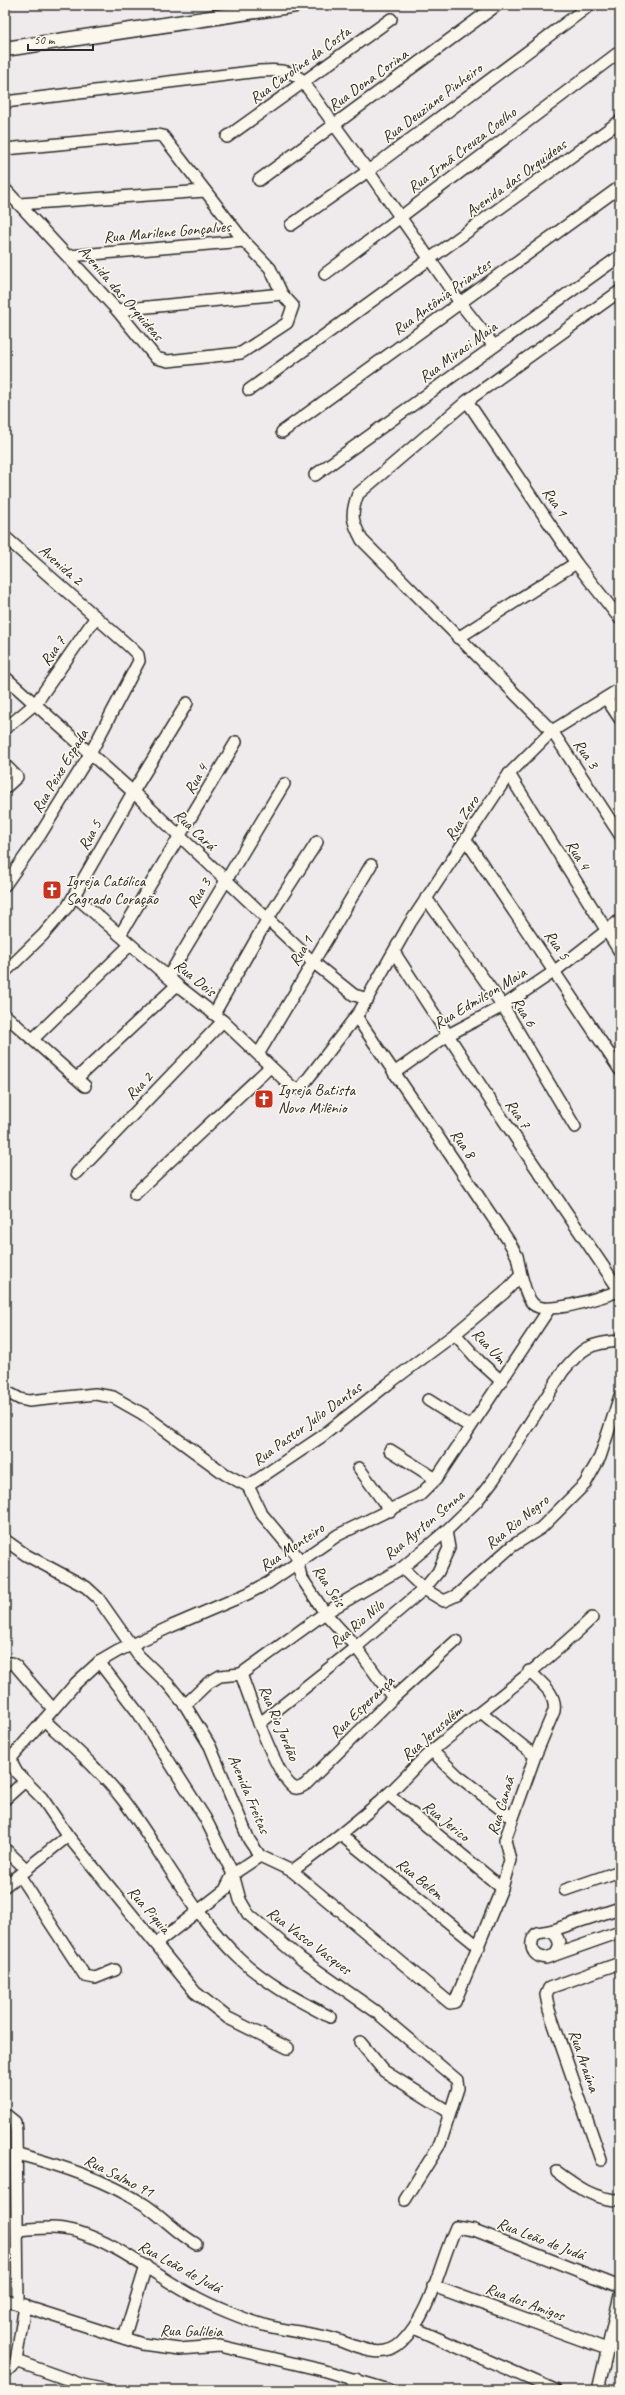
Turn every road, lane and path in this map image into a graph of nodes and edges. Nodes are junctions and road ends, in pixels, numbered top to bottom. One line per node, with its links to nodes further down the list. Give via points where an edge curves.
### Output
1 (296, 5): 5 (main road)
2 (497, 5): 10 (street, Rua Dona Corina)
3 (590, 5): 13 (street, Rua Deuziane Pinheiro)
4 (391, 19): 7 (street, Rua Caroline da Costa)
5 (5, 49)
6 (618, 52): 19 (street, Rua Irmã Creuza Coelho)
7 (303, 83): 8 (street, via 295,74 286,71 259,71); 10 (street); 11 (street, Rua Caroline da Costa)
8 (5, 102)
9 (620, 121): 24 (street, Avenida das Orquideas)
10 (334, 125): 13 (street); 14 (street, Rua Dona Corina)
11 (227, 137)
12 (5, 149): 17 (street, via 163,136)
13 (368, 171): 19 (street); 20 (street, Rua Deuziane Pinheiro)
14 (259, 180)
15 (620, 187): 28 (street, Rua Antônia Priantes)
16 (5, 189): 18 (street, Avenida das Orquideas)
17 (205, 191): 18 (street); 21 (street)
18 (19, 204): 22 (street, Avenida das Orquideas)
19 (401, 216): 24 (street); 25 (street, Rua Irmã Creuza Coelho)
20 (291, 225)
21 (244, 241): 22 (street, Rua Marilene Gonçalves); 27 (street, via 270,268)
22 (69, 256): 29 (street, Avenida das Orquideas)
23 (620, 256): 30 (street, Rua Miraci Maia)
24 (431, 260): 28 (street); 31 (street, Avenida das Orquideas, via 335,326)
25 (325, 274)
26 (620, 291): 32 (street, Rua 3)
27 (282, 294): 29 (street); 29 (street, Avenida das Orquideas, via 293,306 287,323 241,354 162,360 156,358)
28 (461, 304): 30 (street); 33 (street, Rua Antônia Priantes)
29 (117, 310)
30 (494, 346): 34 (street, Rua Miraci Maia)
31 (249, 390)
32 (468, 401): 36 (street, Rua 1); 39 (street, Rua 3, via 358,494 352,514 352,521 362,540)
33 (282, 432)
34 (315, 475)
35 (5, 536): 37 (street, Avenida 2)
36 (576, 563): 38 (street, Rua 1); 39 (street)
37 (96, 617): 40 (street, Avenida 2, via 138,656 139,661); 44 (street, Rua 7)
38 (620, 619)
39 (458, 638): 48 (street, Rua 3)
40 (135, 670): 50 (street, Rua Peixe Espada)
41 (5, 677): 44 (street, Rua Cará)
42 (620, 689): 43 (street, Rua Zero)
43 (606, 698): 46 (street); 48 (street, Rua Zero)
44 (36, 703): 47 (street, Rua 7); 50 (street, Rua Cará)
45 (187, 703): 55 (street, Rua 5)
46 (620, 719)
47 (5, 729)
48 (552, 731): 52 (street, Rua Zero); 56 (street, Rua 3)
49 (236, 742): 57 (street, Rua 4)
50 (90, 754): 55 (street, Rua Cará); 62 (street, Rua Peixe Espada)
51 (5, 765): 54 (street, via 17,777)
52 (509, 774): 58 (street, Rua Zero); 67 (street, Rua 4)
53 (284, 784): 61 (street, Rua 3)
54 (5, 788)
55 (132, 792): 57 (street, Rua Cará); 63 (street, Rua 5)
56 (620, 835)
57 (180, 838): 61 (street, Rua Cará); 68 (street, Rua 4)
58 (466, 840): 64 (street, Rua Zero); 73 (street, Rua 5)
59 (317, 842): 65 (street)
60 (371, 865): 72 (street, Rua 1)
61 (225, 881): 65 (street, Rua Cará); 75 (street, Rua 3)
62 (5, 885)
63 (75, 896): 68 (street, Rua Dois); 74 (street, Rua 5, via 58,919)
64 (426, 898): 70 (street, Rua Zero); 79 (street, Rua 6)
65 (267, 920): 72 (street, Rua Cará); 80 (street)
66 (620, 920): 67 (street, Rua Edmilson Maia)
67 (606, 930): 71 (street, Rua 4); 73 (street, Rua Edmilson Maia)
68 (120, 935): 69 (street, Rua Dois)
69 (130, 945): 75 (street, Rua Dois); 85 (street)
70 (394, 952): 78 (street, Rua Zero); 84 (street, Rua 7)
71 (620, 952)
72 (313, 962): 77 (street, Rua Cará); 86 (street, Rua 1)
73 (555, 971): 79 (street, Rua Edmilson Maia); 88 (street, Rua 5)
74 (5, 972)
75 (168, 977): 76 (street, Rua Dois)
76 (177, 985): 80 (street, Rua Dois); 90 (street)
77 (354, 996): 78 (street, Rua Cará); 81 (street, Rua 8)
78 (368, 999): 81 (street, Rua Zero)
79 (503, 1006): 84 (street, Rua Edmilson Maia); 93 (street, Rua 6)
80 (214, 1014): 83 (street, Rua Dois)
81 (358, 1014): 89 (street, Rua 8); 92 (street, Rua Zero, via 302,1088 298,1090)
82 (5, 1015): 85 (street)
83 (224, 1022): 86 (street, Rua Dois); 94 (street, Rua 2)
84 (448, 1035): 89 (street, Rua Edmilson Maia); 97 (street, Rua 7)
85 (33, 1039): 90 (street)
86 (259, 1053): 87 (street, Rua Dois)
87 (270, 1067): 92 (street, Rua Dois); 95 (street)
88 (620, 1070)
89 (394, 1073): 96 (street, Rua 8, via 508,1240 517,1256)
90 (76, 1078): 91 (street)
91 (86, 1086)
92 (292, 1086)
93 (575, 1127)
94 (77, 1172)
95 (135, 1194)
96 (521, 1275): 98 (street, Rua 8, via 533,1304); 99 (street, Rua Pastor Julio Dantas, via 504,1293)
97 (620, 1291): 98 (street)
98 (549, 1309): 101 (street, Rua Monteiro)
99 (455, 1334): 101 (street, Rua Um, via 478,1361); 109 (street, Rua Pastor Julio Dantas, via 321,1437)
100 (620, 1342): 111 (street, Rua Ayrton Senna, via 594,1344 579,1352 563,1371 494,1479 477,1501)
101 (500, 1380): 105 (street, Rua Monteiro)
102 (5, 1391): 109 (street, Rua Pastor Julio Dantas, via 30,1401 95,1394 113,1397 143,1414 224,1474)
103 (620, 1396): 115 (street, Rua Rio Negro, via 600,1457 585,1484 541,1528 512,1546 451,1599 444,1601)
104 (428, 1400): 105 (street)
105 (469, 1426): 108 (street, Rua Monteiro)
106 (390, 1450): 108 (street)
107 (359, 1468): 110 (street)
108 (436, 1480): 110 (street, Rua Monteiro, via 420,1495)
109 (248, 1486): 113 (street, Rua Seis, via 261,1513 292,1548)
110 (390, 1511): 113 (street, Rua Monteiro, via 338,1535)
111 (446, 1532): 114 (street, Rua Ayrton Senna); 115 (street, Rua Rio Nilo, via 449,1548 438,1572)
112 (5, 1540): 119 (street, Avenida Freitas, via 26,1555 86,1587 98,1598)
113 (298, 1562): 116 (street, Rua Seis, via 301,1577); 119 (street, Rua Monteiro, via 268,1583 236,1600)
114 (402, 1568): 115 (street); 116 (street, Rua Ayrton Senna)
115 (424, 1589): 120 (street, Rua Rio Nilo)
116 (325, 1613): 120 (street, Rua Seis); 124 (street, Rua Ayrton Senna)
117 (592, 1618): 123 (street, Rua Jerusalém, via 558,1651)
118 (456, 1641): 125 (street, Rua Esperança)
119 (131, 1646): 121 (street, Rua Monteiro); 126 (street, Avenida Freitas)
120 (356, 1647): 125 (street, Rua Seis); 130 (street, Rua Rio Nilo)
121 (99, 1662): 127 (street, Rua Monteiro); 146 (street, Rua Vasco Vasques, via 139,1714 161,1748 205,1818)
122 (5, 1664): 127 (street, via 16,1666)
123 (529, 1672): 128 (street, Rua Jerusalém); 132 (street, Rua Canaã, via 553,1696 555,1703)
124 (241, 1674): 126 (street, via 220,1676 208,1683); 130 (street, Rua Rio Jordão)
125 (393, 1698): 135 (street, Rua Esperança, via 306,1784 294,1788)
126 (185, 1705): 142 (street, Avenida Freitas, via 213,1752 249,1840)
127 (52, 1709): 129 (street, Rua Monteiro)
128 (481, 1712): 131 (street, Rua Jerusalém); 132 (street)
129 (44, 1720): 133 (street, Rua Monteiro, via 15,1752); 151 (street, via 123,1800)
130 (259, 1724): 135 (street, Rua Rio Jordão)
131 (432, 1751): 136 (street, Rua Jerusalém); 138 (street)
132 (534, 1756): 138 (street, Rua Canaã)
133 (12, 1764): 134 (street, Rua Piquia)
134 (25, 1781): 137 (street); 140 (street, Rua Piquia, via 42,1798)
135 (289, 1783)
136 (388, 1794): 139 (street, Rua Jerusalém); 148 (street, Rua Jerico)
137 (5, 1799)
138 (512, 1818): 148 (street, Rua Canaã, via 505,1840 510,1860)
139 (341, 1835): 143 (street, Rua Jerusalém); 155 (street, Rua Belem)
140 (68, 1836): 145 (street); 154 (street, Rua Piquia)
141 (5, 1849): 145 (street)
142 (260, 1856): 143 (street, Avenida Freitas); 146 (street)
143 (292, 1871): 159 (street, Avenida Freitas, via 446,2001)
144 (620, 1871): 149 (street)
145 (23, 1872): 147 (street); 158 (street, via 85,1976 95,1978)
146 (233, 1874): 151 (street, via 225,1890); 163 (street, Rua Vasco Vasques, via 240,1900 248,1914 261,1927 369,2007 455,2076 458,2088)
147 (5, 1886)
148 (502, 1888): 155 (street, Rua Canaã)
149 (565, 1890)
150 (620, 1908): 152 (street)
151 (199, 1911): 154 (street); 160 (street, via 238,1958 257,1974 284,1993)
152 (550, 1931): 156 (street, via 559,1942); 156 (street, via 537,1933 532,1940 532,1949 542,1958)
153 (620, 1932): 156 (street)
154 (157, 1943): 162 (street, Rua Piquia, via 195,1992 208,2004 228,2018)
155 (479, 1947): 159 (street, Rua Canaã)
156 (555, 1955)
157 (620, 1963): 166 (street, Rua Araúna, via 548,1990 548,2005)
158 (115, 1970)
159 (455, 2002)
160 (330, 2017)
161 (360, 2042): 163 (street, via 384,2071)
162 (288, 2048)
163 (449, 2112): 168 (street, Rua Vasco Vasques, via 440,2144)
164 (5, 2114): 165 (street, via 15,2122)
165 (18, 2154): 170 (street); 171 (street, Rua Salmo 91, via 59,2165 107,2184 146,2206 178,2233)
166 (601, 2160)
167 (557, 2172): 169 (street, via 587,2192 603,2198)
168 (405, 2200)
169 (620, 2200)
170 (19, 2230): 172 (street, Rua Leão de Judá, via 52,2227 80,2233); 177 (street)
171 (196, 2244)
172 (146, 2266): 178 (street, Rua Leão de Judá, via 192,2296 266,2326 330,2338 373,2353 400,2345); 179 (street)
173 (433, 2286): 174 (street, Rua Leão de Judá, via 456,2227 474,2230); 178 (street); 180 (street, Rua dos Amigos)
174 (620, 2287)
175 (620, 2295): 180 (street)
176 (5, 2300): 177 (street, Rua Galileia)
177 (22, 2304): 179 (street, Rua Galileia); 181 (street)
178 (414, 2328): 187 (street)
179 (124, 2338): 183 (street, Rua Galileia, via 158,2348 220,2346)
180 (607, 2349): 188 (street)
181 (16, 2361): 182 (street, via 12,2368); 184 (street, via 83,2385)
182 (5, 2372)
183 (356, 2379): 185 (street); 186 (street, Rua Galileia)
184 (107, 2390)
185 (351, 2390)
186 (388, 2390)
187 (555, 2390)
188 (598, 2390)

